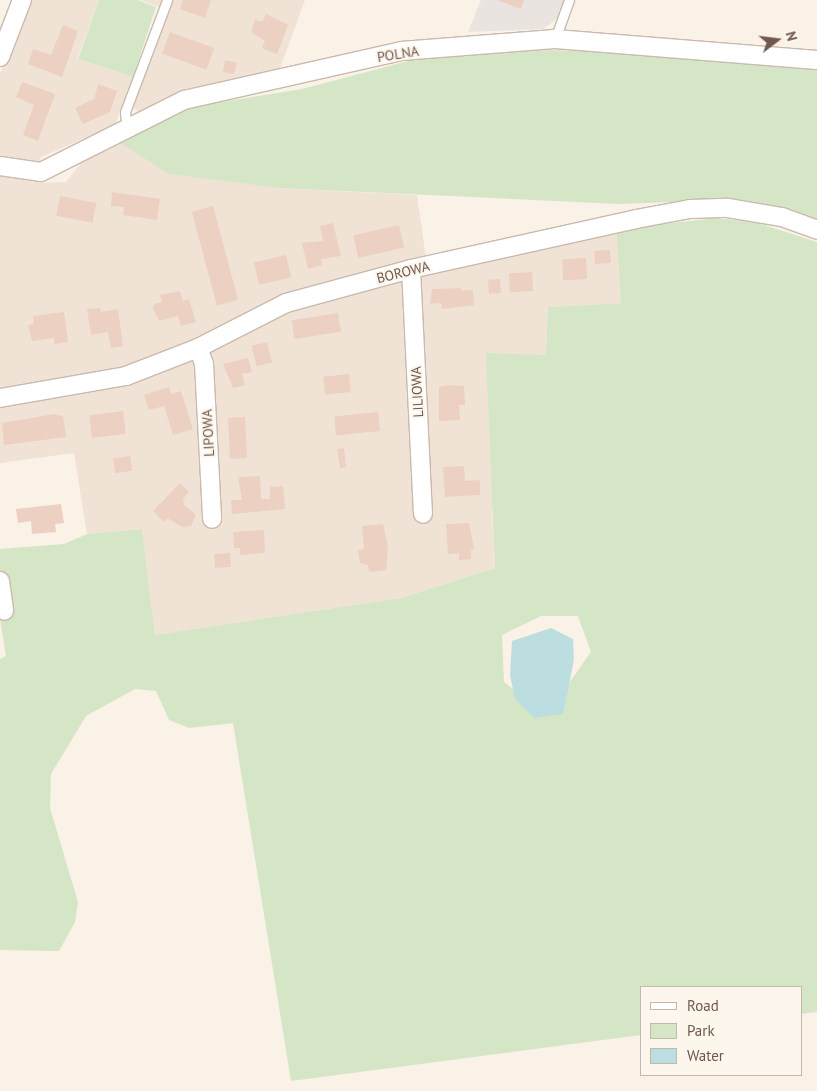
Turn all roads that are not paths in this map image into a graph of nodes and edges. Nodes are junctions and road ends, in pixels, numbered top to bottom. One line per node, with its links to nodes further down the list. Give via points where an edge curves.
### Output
1 (22, 0): 5 (street)
2 (166, 0): 7 (lane, via 125,112)
3 (569, 0): 4 (lane)
4 (555, 40): 6 (street, POLNA); 7 (street, POLNA, via 401,51 184,100)
5 (0, 57)
6 (817, 60)
7 (127, 128): 8 (street, POLNA, via 41,172)
8 (0, 166)
9 (817, 230): 10 (street, BOROWA, via 782,216 728,208 690,208)
10 (411, 269): 11 (street, BOROWA, via 286,302); 13 (street, LILIOWA)
11 (198, 348): 12 (street, BOROWA, via 112,380); 14 (street, LIPOWA, via 204,364)
12 (0, 398)
13 (423, 514)
14 (212, 518)
15 (0, 581): 16 (street)
16 (4, 611)

